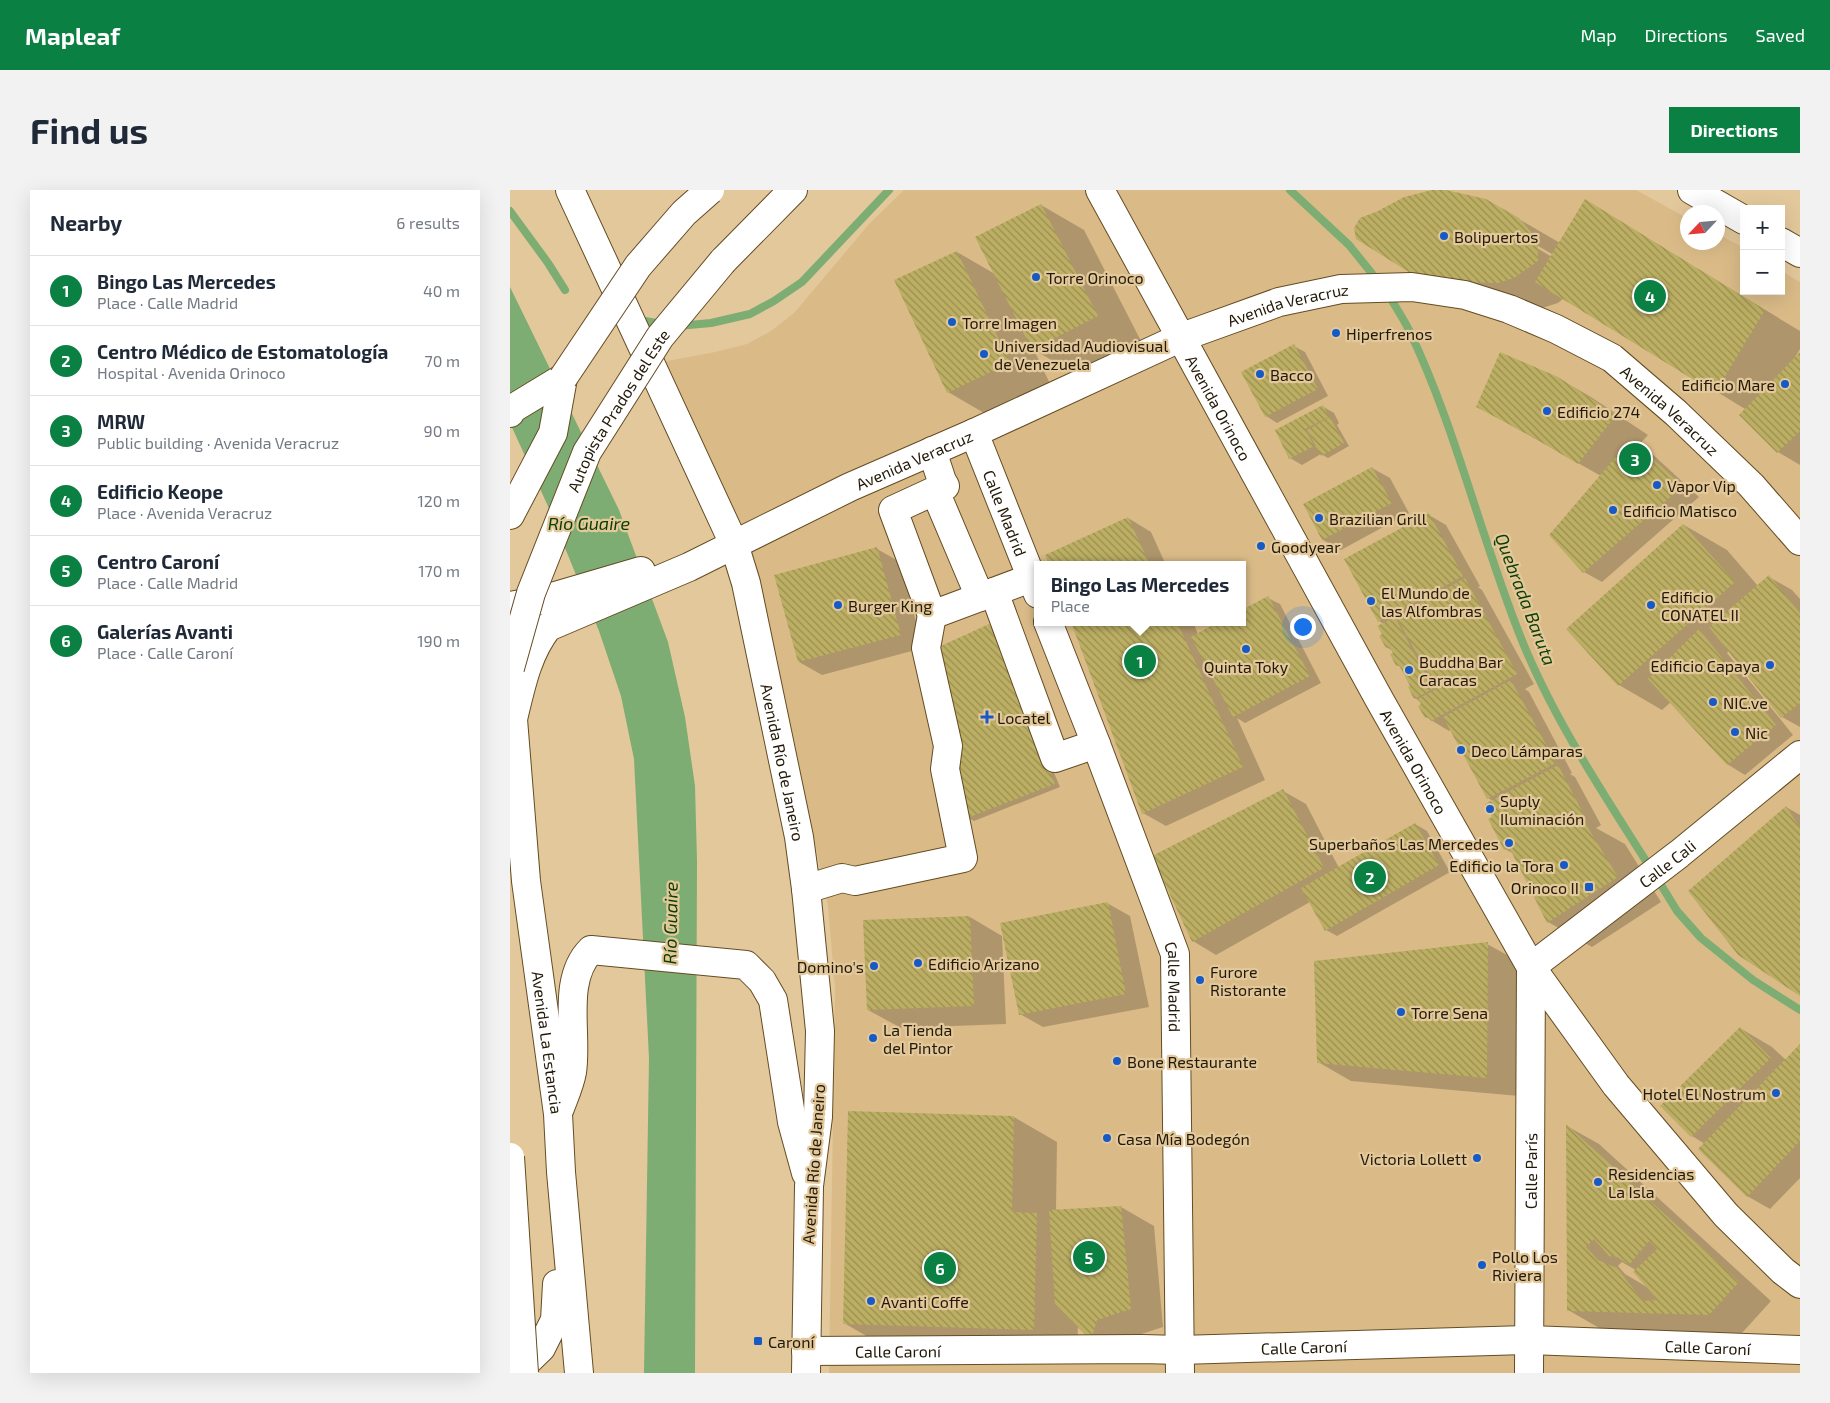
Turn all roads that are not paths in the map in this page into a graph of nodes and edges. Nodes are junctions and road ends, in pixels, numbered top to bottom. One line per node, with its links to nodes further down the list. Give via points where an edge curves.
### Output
1 (570, 190): 17 (main road, Avenida Río de Janeiro)
2 (710, 190): 10 (main road, bridge, via 638,266)
3 (792, 190): 23 (main road, Autopista Prados del Este, bridge, via 723,261 660,337 587,452 531,593)
4 (1100, 190): 9 (main road, Avenida Orinoco)
5 (1692, 190): 6 (main road)
6 (1740, 218)
7 (1785, 244): 8 (main road)
8 (1800, 253)
9 (1182, 338): 12 (main road, Avenida Veracruz); 16 (main road, Avenida Veracruz, via 1246,312 1341,289 1412,287 1466,295 1509,309 1556,328 1612,358 1676,413 1751,485); 28 (main road, Avenida Orinoco, via 1379,699)
10 (563, 378): 11 (main road); 15 (main road, via 553,433)
11 (510, 413)
12 (974, 433): 13 (main road, Avenida Veracruz); 18 (main road, Calle Madrid)
13 (932, 451): 14 (main road, via 946,486); 17 (main road, Avenida Veracruz)
14 (935, 491): 19 (main road); 21 (main road, via 893,510)
15 (510, 515)
16 (1800, 541)
17 (734, 544): 20 (main road, via 542,600); 24 (main road, via 689,567 548,627 529,659); 27 (main road, Avenida Río de Janeiro, via 746,583)
18 (1034, 586): 19 (main road)
19 (987, 594): 21 (main road); 25 (main road, via 1055,758)
20 (510, 606)
21 (932, 615): 27 (main road, via 926,648 948,746 945,769 964,858 855,881 842,878)
22 (1050, 626): 25 (main road, Calle Madrid)
23 (510, 668)
24 (511, 715): 29 (main road, Avenida La Estancia, via 526,881)
25 (1096, 744): 37 (main road, Calle Madrid, via 1175,954)
26 (1800, 755): 28 (main road, Calle Cali, via 1679,854)
27 (806, 889): 32 (main road, Avenida Río de Janeiro, via 820,1031 818,1117)
28 (1531, 967): 33 (main road, Avenida Orinoco, via 1616,1085 1726,1216); 34 (main road, Calle París)
29 (558, 1114): 31 (main road, Avenida La Estancia); 32 (main road, via 572,1072 574,987 582,958 591,950 746,965 762,981 773,1000 792,1122)
30 (510, 1157): 39 (main road, bridge)
31 (561, 1172): 38 (main road, via 555,1320 541,1348); 40 (main road, Avenida La Estancia)
32 (809, 1186): 36 (main road, Avenida Río de Janeiro)
33 (1800, 1284)
34 (1529, 1340): 35 (main road, Calle Caroní); 37 (main road, Calle Caroní); 41 (main road, Calle París)
35 (1800, 1350)
36 (806, 1362): 37 (main road, Calle Caroní, via 1122,1349)
37 (1180, 1362)
38 (516, 1373)
39 (524, 1373)
40 (579, 1373)
41 (1529, 1373)

